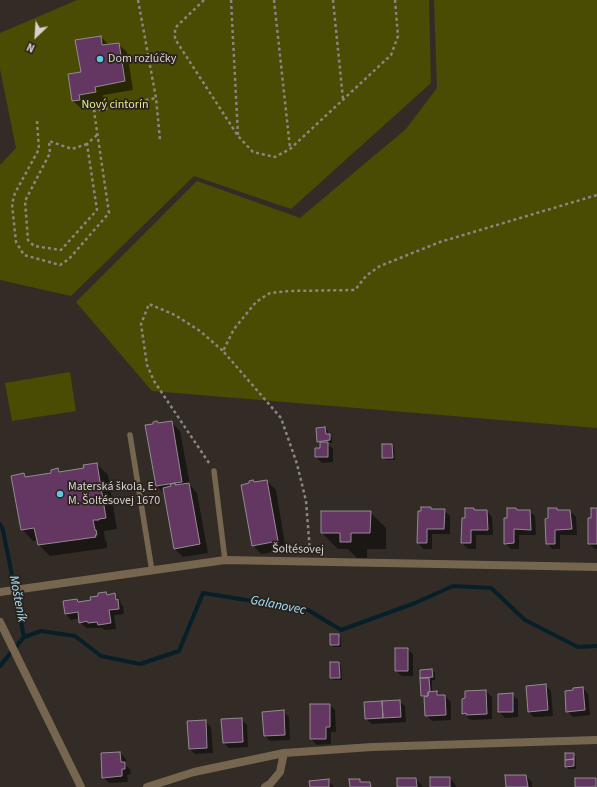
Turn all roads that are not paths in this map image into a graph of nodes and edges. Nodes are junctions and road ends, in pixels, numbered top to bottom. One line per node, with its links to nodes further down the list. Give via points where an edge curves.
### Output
1 (130, 435): 5 (lane)
2 (214, 471): 3 (lane)
3 (225, 560): 4 (street, Šoltésovej); 5 (street, Šoltésovej)
4 (597, 567)
5 (152, 571): 6 (street, Šoltésovej)
6 (0, 592)
7 (0, 622): 10 (street)
8 (597, 740): 9 (street, via 372,747)
9 (284, 753): 11 (street, via 194,772); 12 (street, via 280,772)
10 (81, 787)
11 (147, 787)
12 (265, 787)

